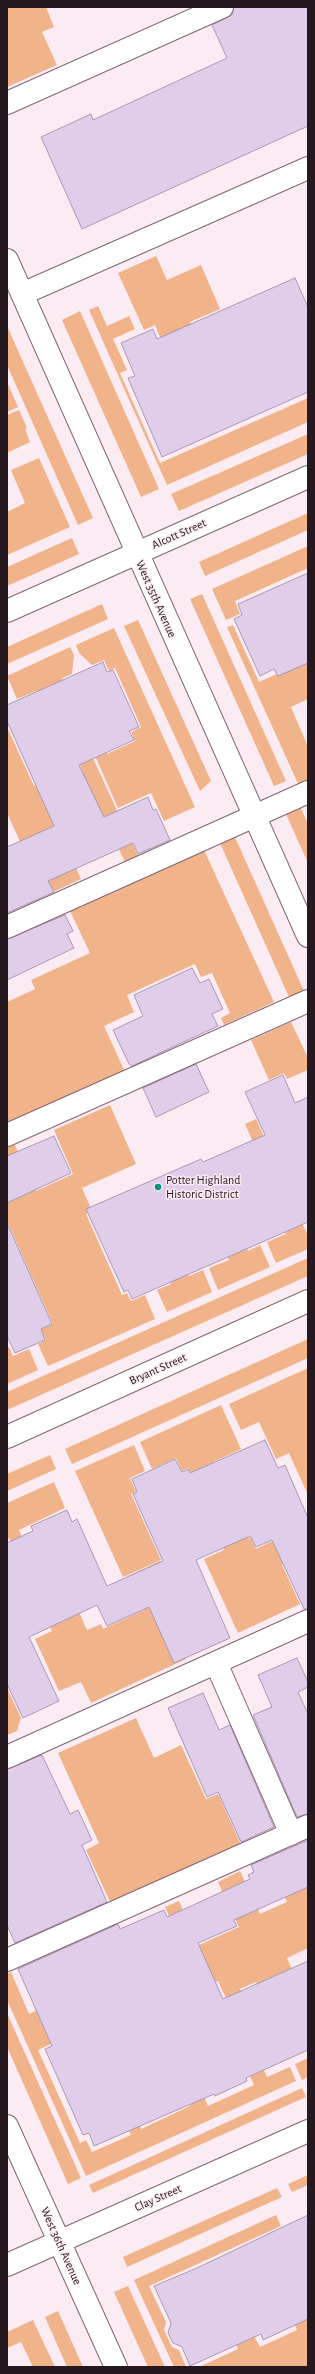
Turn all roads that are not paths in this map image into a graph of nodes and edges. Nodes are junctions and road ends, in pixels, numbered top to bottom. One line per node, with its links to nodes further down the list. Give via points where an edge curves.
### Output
1 (222, 7): 2 (street)
2 (7, 103)
3 (308, 168): 5 (street)
4 (7, 260): 5 (street, West 35th Avenue)
5 (22, 294): 7 (street, West 35th Avenue)
6 (308, 477): 7 (street, Alcott Street)
7 (136, 554): 8 (street, Alcott Street); 10 (street, West 35th Avenue)
8 (7, 611)
9 (308, 792): 10 (street)
10 (254, 816): 11 (street); 12 (street, West 35th Avenue)
11 (7, 927)
12 (308, 936)
13 (308, 1001): 14 (street)
14 (7, 1135)
15 (308, 1301): 16 (street, Bryant Street)
16 (7, 1437)
17 (308, 1622): 18 (street)
18 (216, 1663): 19 (street); 20 (street)
19 (7, 1757)
20 (299, 1830): 21 (street)
21 (7, 1960)
22 (7, 2126): 24 (street, West 36th Avenue)
23 (308, 2131): 24 (street, Clay Street)
24 (59, 2242): 25 (street, Clay Street); 26 (street, West 36th Avenue)
25 (7, 2265)
26 (116, 2367)

